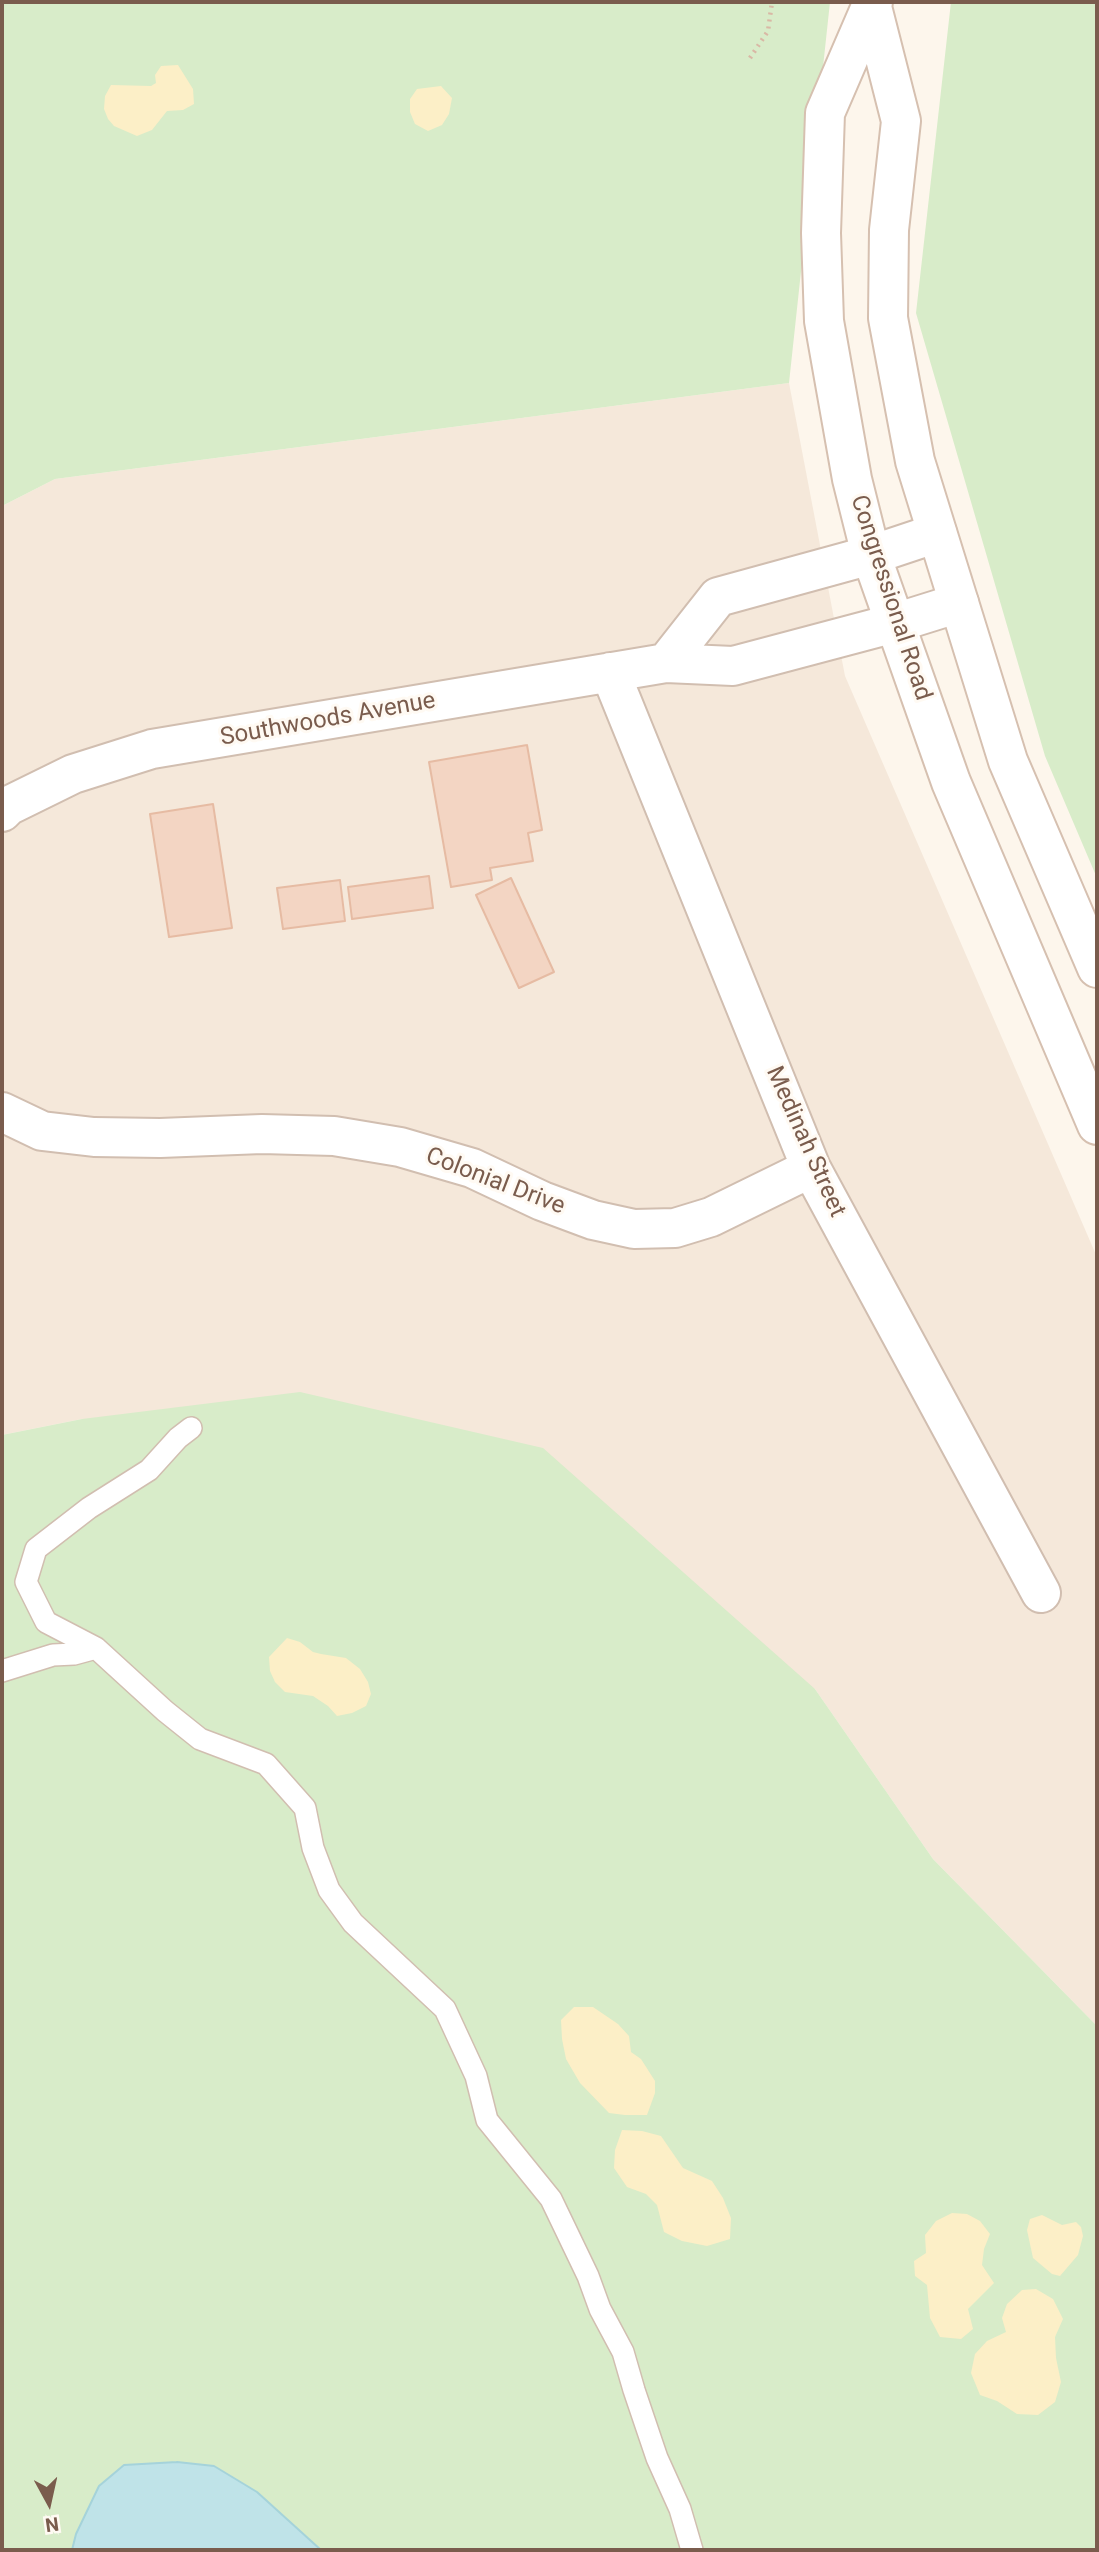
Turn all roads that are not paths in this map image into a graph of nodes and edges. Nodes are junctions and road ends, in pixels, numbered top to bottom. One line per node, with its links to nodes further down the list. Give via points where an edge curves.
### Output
1 (872, 4): 2 (street, Congressional Road, via 901,121 889,230 888,318 915,461); 3 (street, Congressional Road, via 825,113 821,233 824,321 852,479)
2 (937, 533): 3 (street); 4 (street, Congressional Road)
3 (871, 555): 5 (street, Congressional Road); 6 (street, via 718,597)
4 (959, 603): 5 (street, Southwoods Avenue); 9 (street, Congressional Road, via 1008,761)
5 (895, 623): 6 (street, Southwoods Avenue, via 733,666); 11 (street, Congressional Road, via 951,782)
6 (666, 663): 7 (street, Southwoods Avenue)
7 (610, 672): 8 (street, Southwoods Avenue, via 152,749 73,774); 12 (street, Medinah Street)
8 (2, 812)
9 (1097, 968)
10 (2, 1112): 12 (street, Colonial Drive, via 42,1131 94,1137 334,1136 400,1147 472,1168 593,1220 634,1229 675,1228 711,1217)
11 (1097, 1125)
12 (811, 1168): 14 (street, Medinah Street)
13 (191, 1428): 15 (lane, via 149,1470 36,1549 26,1582 46,1622)
14 (1041, 1592)
15 (96, 1648): 16 (lane); 17 (lane, via 200,1739 266,1764 304,1808 329,1890 354,1923 445,2009 476,2076 487,2120 551,2199 583,2264 623,2352)
16 (2, 1671)
17 (692, 2550)

